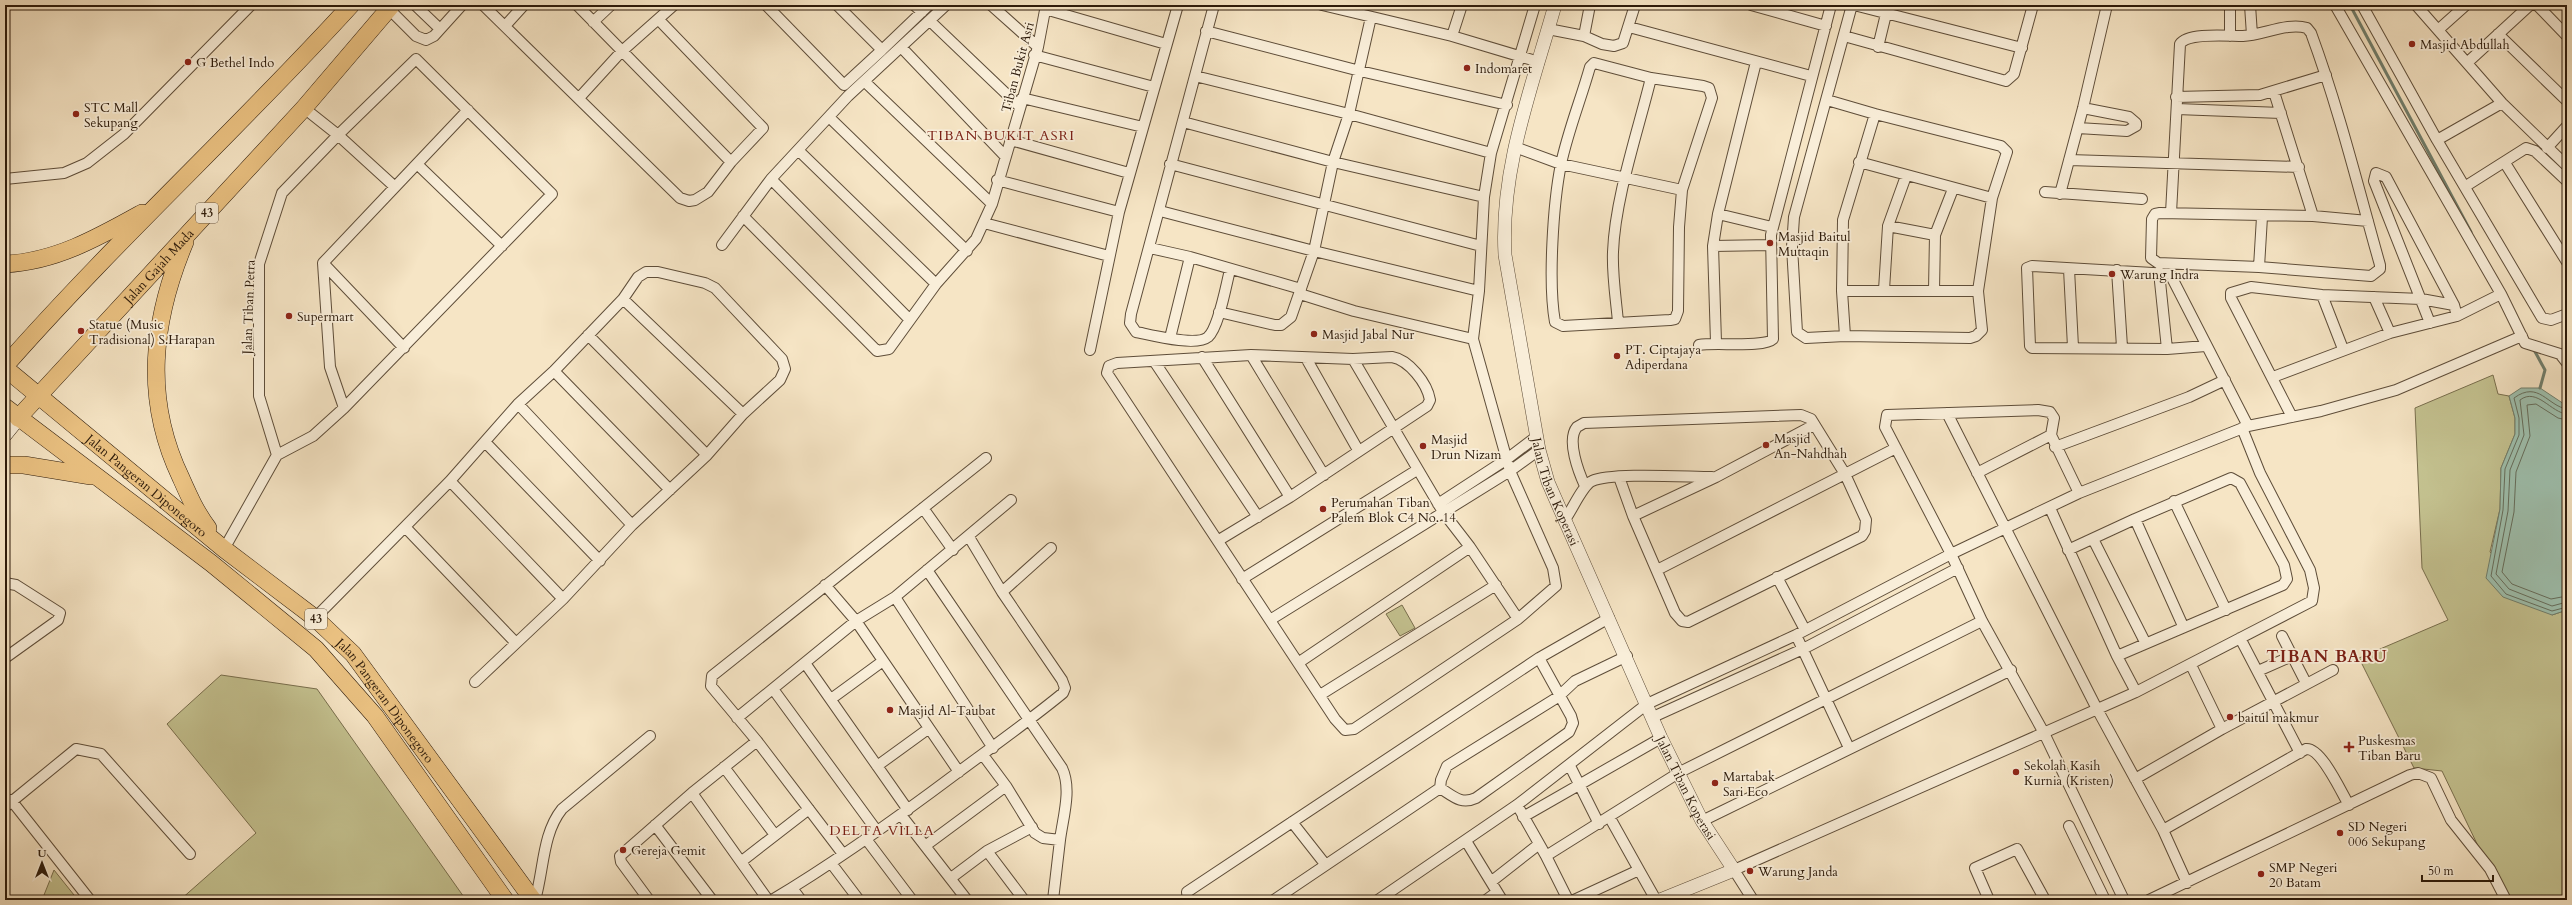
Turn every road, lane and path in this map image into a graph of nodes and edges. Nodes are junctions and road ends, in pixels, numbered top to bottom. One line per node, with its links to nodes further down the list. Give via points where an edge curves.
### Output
1 (251, 5): 118 (street, via 124,134 88,163 64,173)
2 (351, 5): 132 (highway, via 294,68)
3 (415, 5): 47 (street)
4 (462, 5): 47 (street)
5 (483, 5): 44 (street)
6 (524, 5): 44 (street)
7 (577, 5): 43 (street)
8 (611, 5): 43 (street)
9 (674, 5): 41 (street)
10 (766, 5): 62 (street, via 844,85)
11 (837, 5): 62 (street)
12 (946, 5): 42 (street)
13 (991, 5): 63 (street)
14 (1178, 5): 58 (street)
15 (1214, 5): 50 (street)
16 (1322, 5): 38 (street)
17 (1462, 5): 52 (street)
18 (1535, 5): 65 (street)
19 (1555, 5): 48 (street, Jalan Tiban Koperasi)
20 (1590, 5): 53 (street)
21 (1634, 5): 46 (street)
22 (1751, 5): 45 (street)
23 (1831, 5): 45 (street)
24 (1853, 5): 39 (street); 54 (street)
25 (2033, 5): 61 (street)
26 (2107, 5): 85 (street)
27 (2230, 5): 55 (street)
28 (2250, 5): 56 (street)
29 (2335, 5): 172 (street)
30 (2362, 5): 98 (street)
31 (2416, 5): 49 (street)
32 (2466, 5): 49 (street)
33 (2530, 5): 51 (street)
34 (2537, 5): 57 (street)
35 (391, 7): 47 (street, via 421,39 430,39); 84 (highway, Jalan Gajah Mada / 43)
36 (922, 7): 62 (street)
37 (1045, 7): 58 (street); 63 (street, Tiban Bukit Asri)
38 (1359, 9): 40 (street)
39 (1886, 14): 60 (street); 61 (street)
40 (1371, 17): 52 (street); 69 (street)
41 (659, 20): 64 (street); 105 (street, via 763,128)
42 (930, 20): 59 (street); 81 (street)
43 (593, 22): 64 (street)
44 (505, 26): 78 (street)
45 (1826, 26): 72 (street)
46 (1629, 27): 53 (street, via 1623,43 1620,44 1602,44); 67 (street)
47 (440, 29)
48 (1548, 29): 53 (street); 66 (street, Jalan Tiban Koperasi)
49 (2438, 30): 68 (street)
50 (1206, 31): 69 (street); 71 (street)
51 (2498, 34): 68 (street); 80 (street)
52 (1452, 36): 65 (street)
53 (1584, 36)
54 (1844, 36): 60 (street); 79 (street)
55 (2230, 36): 56 (street); 77 (street, via 2189,37 2181,41)
56 (2252, 36): 70 (street, via 2297,26 2307,28)
57 (2567, 36)
58 (1166, 44): 75 (street)
59 (901, 47): 74 (street); 103 (street)
60 (1878, 47): 61 (street, via 2006,81 2014,74)
61 (2022, 48)
62 (882, 50)
63 (1036, 51): 75 (street); 81 (street, Tiban Bukit Asri)
64 (621, 52): 78 (street); 105 (street)
65 (1521, 57): 66 (street); 83 (street)
66 (1539, 62): 99 (street, Jalan Tiban Koperasi)
67 (1756, 62): 72 (street); 137 (street)
68 (2468, 62): 82 (street)
69 (1360, 71): 83 (street); 89 (street)
70 (2326, 75): 76 (street); 141 (street)
71 (1195, 76): 89 (street); 92 (street)
72 (1811, 76): 144 (street)
73 (1651, 78): 111 (street, via 1591,64); 117 (street); 125 (street, via 1703,86 1711,92 1712,98)
74 (864, 81): 91 (street); 131 (street)
75 (1154, 87): 94 (street)
76 (2274, 92): 77 (street, via 2253,96); 88 (street)
77 (2176, 97): 86 (street)
78 (578, 98): 105 (street, via 680,198 689,201 701,198)
79 (1828, 100): 90 (street); 186 (street, via 1792,227 1797,332 1806,338)
80 (2567, 101)
81 (1021, 102): 94 (street); 97 (street, Tiban Bukit Asri)
82 (2502, 103): 98 (street); 100 (street)
83 (1507, 105): 102 (street)
84 (304, 108): 96 (street); 145 (highway, Jalan Gajah Mada / 43)
85 (2083, 108): 95 (street); 95 (street, via 2129,117 2136,126 2127,132)
86 (2177, 109): 88 (street); 112 (street)
87 (468, 110): 96 (street, Jalan Tiban Petra, via 416,59); 109 (street); 149 (street, Jalan Tiban Petra, via 552,194)
88 (2281, 113): 114 (street)
89 (1349, 114): 102 (street); 106 (street)
90 (1875, 114): 107 (street); 129 (street, via 2004,148 2007,152 2005,162)
91 (830, 118): 101 (street); 153 (street)
92 (1183, 122): 106 (street); 110 (street)
93 (2567, 126): 100 (street)
94 (1143, 127): 115 (street)
95 (2078, 128): 104 (street)
96 (338, 135): 123 (street); 228 (street, Jalan Tiban Petra, via 282,193 259,264 259,396)
97 (1011, 140): 103 (street, Tiban Bukit Asri); 115 (street)
98 (2437, 140): 122 (street)
99 (1515, 147): 111 (street); 224 (street, Jalan Tiban Koperasi, via 1504,227 1506,255)
100 (2547, 148): 113 (street)
101 (798, 150): 119 (street); 165 (street)
102 (1492, 153): 128 (street)
103 (1004, 156): 120 (street, Tiban Bukit Asri)
104 (2069, 160): 112 (street); 127 (street)
105 (731, 162)
106 (1333, 162): 128 (street); 133 (street)
107 (1859, 162): 116 (street); 169 (street, via 1843,220)
108 (2506, 162): 121 (street, via 2526,148 2531,149); 122 (street); 157 (street)
109 (417, 164): 123 (street); 149 (street)
110 (1170, 164): 133 (street); 134 (street)
111 (1561, 164): 117 (street); 182 (street, via 1552,268 1555,322 1563,326)
112 (2174, 164): 114 (street); 136 (street)
113 (2567, 166)
114 (2299, 167): 139 (street)
115 (1129, 173): 135 (street)
116 (1906, 176): 124 (street); 143 (street)
117 (1625, 178): 125 (street); 182 (street, via 1613,252)
118 (5, 179)
119 (771, 179): 138 (street); 181 (street)
120 (997, 180): 131 (street, Tiban Bukit Asri); 135 (street)
121 (2567, 181)
122 (2466, 186): 179 (street, via 2542,318 2551,320)
123 (395, 187): 158 (street)
124 (1952, 189): 129 (street); 146 (street)
125 (1682, 190): 182 (street, via 1676,316 1670,320)
126 (2045, 192): 127 (street)
127 (2060, 194): 130 (street)
128 (1484, 197): 150 (street)
129 (1992, 198): 170 (street)
130 (2142, 199)
131 (992, 204): 142 (street, Tiban Bukit Asri)
132 (157, 206): 159 (highway, via 81,245 50,257); 206 (highway, via 89,274)
133 (1325, 206): 150 (street); 154 (street)
134 (1160, 211): 152 (street); 154 (street)
135 (1119, 212): 155 (street)
136 (2171, 213): 140 (street); 160 (street, via 2153,216 2149,244 2154,262)
137 (1718, 214): 144 (street); 151 (street)
138 (743, 216): 147 (street); 181 (street, Tiban Bukit Asri, via 877,351 889,350)
139 (2313, 216): 140 (street); 141 (street)
140 (2262, 217): 160 (street)
141 (2368, 221): 160 (street, via 2380,265 2375,275)
142 (984, 223): 153 (street, Tiban Bukit Asri); 155 (street)
143 (1888, 226): 146 (street); 166 (street)
144 (1772, 227): 148 (street)
145 (189, 233): 210 (highway, Jalan Gajah Mada / 43); 263 (highway, via 164,300 156,369 158,400 162,429 171,458 195,511)
146 (1935, 235): 167 (street)
147 (722, 245)
148 (1771, 245): 151 (street); 190 (street, via 1775,331 1773,340 1764,344)
149 (502, 246): 195 (street, Jalan Tiban Petra)
150 (1481, 246): 168 (street)
151 (1713, 246): 190 (street)
152 (1150, 248): 156 (street); 187 (street, via 1130,323 1136,332)
153 (967, 251): 165 (street, Tiban Bukit Asri)
154 (1314, 252): 168 (street); 171 (street)
155 (1109, 256): 198 (street)
156 (1190, 257): 162 (street); 187 (street)
157 (2567, 262)
158 (323, 263): 195 (street); 213 (street, via 330,367)
159 (5, 264)
160 (2259, 267)
161 (2069, 269): 163 (street); 192 (street); 192 (street, via 2032,266 2027,268 2030,346)
162 (1230, 270): 171 (street); 178 (street)
163 (2117, 270): 164 (street); 194 (street)
164 (2159, 272): 193 (street, via 2170,274); 197 (street)
165 (936, 284): 181 (street, Tiban Bukit Asri)
166 (1884, 290): 167 (street); 169 (street)
167 (1934, 290): 170 (street)
168 (1479, 291): 188 (street)
169 (1842, 291): 186 (street)
170 (1978, 291): 186 (street, via 1982,330 1976,336)
171 (1300, 292): 178 (street, via 1291,318 1281,325); 188 (street, via 1354,311)
172 (2501, 294): 180 (street); 189 (street)
173 (2322, 295): 174 (street); 196 (street); 208 (street, via 2251,287 2231,293 2231,298)
174 (2374, 297): 176 (street); 184 (street)
175 (623, 299): 185 (street); 215 (street); 215 (street, via 638,277 646,272 695,279 715,288 785,364 784,375)
176 (2421, 299): 177 (street); 177 (street, via 2374,181 2376,173 2386,177); 183 (street)
177 (2454, 305): 180 (street)
178 (1219, 312): 187 (street, via 1214,331 1205,339 1198,341)
179 (2567, 314)
180 (2457, 316): 183 (street)
181 (910, 320)
182 (1618, 322)
183 (2430, 323): 184 (street)
184 (2390, 333): 196 (street)
185 (588, 335): 207 (street); 229 (street)
186 (1845, 336)
187 (1170, 338)
188 (1473, 339): 231 (street)
189 (2524, 340): 199 (street, via 2536,346); 216 (street, via 2396,390)
190 (1716, 342): 191 (street)
191 (1699, 345)
192 (2073, 346): 194 (street)
193 (2206, 346): 197 (street); 209 (street)
194 (2122, 347): 197 (street)
195 (404, 348): 213 (street, Jalan Tiban Petra)
196 (2343, 348): 208 (street)
197 (2167, 349)
198 (1090, 350)
199 (2563, 351): 205 (street)
200 (1252, 355): 201 (street); 202 (street); 237 (street)
201 (1202, 357): 204 (street); 245 (street)
202 (1306, 358): 203 (street); 227 (street)
203 (1353, 359): 220 (street); 220 (street, via 1398,358 1410,366 1426,391 1430,400 1427,406)
204 (1154, 361): 252 (street); 260 (street, via 1113,364 1109,366 1107,373)
205 (2567, 363)
206 (5, 367): 210 (highway, Jalan Pangeran Diponegoro)
207 (554, 371): 211 (street); 243 (street)
208 (2272, 377): 216 (street)
209 (2225, 380): 219 (street); 225 (street, via 2189,397)
210 (37, 397): 217 (highway, Jalan Gajah Mada / 43); 263 (highway, Jalan Pangeran Diponegoro / 43)
211 (518, 404): 223 (street); 255 (street)
212 (5, 407): 217 (highway, Jalan Pangeran Diponegoro)
213 (344, 408): 228 (street, Jalan Tiban Petra, via 313,436)
214 (1947, 412): 222 (street, via 2050,412 2054,418); 226 (street, via 1887,415 1886,427); 235 (street)
215 (743, 414): 229 (street)
216 (2292, 417): 219 (street)
217 (18, 418): 221 (main road); 238 (highway, Jalan Pangeran Diponegoro / 43)
218 (1814, 425): 236 (street); 240 (street); 242 (street, via 1807,416 1801,415 1584,423 1577,427 1573,435 1575,462)
219 (2245, 427): 244 (street); 289 (street, via 2260,473 2310,570 2314,596 2308,605)
220 (1394, 428): 227 (street); 233 (street)
221 (5, 434)
222 (2051, 436): 225 (street); 235 (street)
223 (485, 442): 241 (street); 267 (street)
224 (1538, 443): 231 (street); 234 (street); 253 (street, Jalan Tiban Koperasi, via 1548,482)
225 (2055, 447): 244 (street)
226 (1896, 448): 236 (street); 266 (street)
227 (1358, 450): 237 (street)
228 (277, 455): 263 (street)
229 (707, 455): 243 (street)
230 (986, 458): 248 (street)
231 (1507, 459): 234 (street); 249 (street)
232 (5, 465): 238 (highway, via 37,467)
233 (1417, 470): 249 (street); 272 (street)
234 (1510, 471): 249 (street); 283 (street, via 1556,579 1553,591)
235 (1977, 473): 257 (street)
236 (1845, 474): 270 (street); 271 (street, via 1866,520 1862,536)
237 (1324, 475): 245 (street)
238 (95, 477): 330 (highway, Jalan Pangeran Diponegoro / 43, via 211,562 302,636 356,693)
239 (1619, 477): 240 (street); 242 (street, via 1592,481); 251 (street)
240 (1716, 477): 251 (street)
241 (450, 481): 256 (street); 278 (street)
242 (1585, 486): 253 (street)
243 (670, 490): 255 (street)
244 (2079, 493): 250 (street)
245 (1290, 497): 252 (street)
246 (1011, 500): 258 (street)
247 (2174, 502): 254 (street); 279 (street); 279 (street, via 2224,480 2236,479 2284,564 2287,579 2283,585)
248 (923, 508): 264 (street); 274 (street)
249 (1440, 508): 261 (street); 282 (street)
250 (2050, 508): 257 (street); 265 (street)
251 (1633, 516): 270 (street)
252 (1258, 517): 260 (street)
253 (1566, 518): 281 (street, Jalan Tiban Koperasi)
254 (2135, 519): 259 (street); 286 (street)
255 (632, 525): 267 (street)
256 (405, 527): 280 (street); 291 (street)
257 (2005, 529): 266 (street); 315 (street)
258 (969, 537): 264 (street); 276 (street)
259 (2093, 539): 265 (street); 290 (street)
260 (1219, 540): 272 (street)
261 (1470, 547): 275 (street); 300 (street)
262 (1051, 548): 276 (street)
263 (224, 549): 280 (highway, Jalan Pangeran Diponegoro / 43)
264 (953, 550): 269 (street)
265 (2068, 550): 294 (street)
266 (1951, 554): 268 (street); 287 (street)
267 (600, 561): 278 (street)
268 (1958, 568): 285 (street); 292 (street)
269 (927, 570): 277 (street); 318 (street)
270 (1657, 570): 271 (street, via 1675,613 1682,621 1688,622)
271 (1777, 577): 287 (street)
272 (1242, 579): 282 (street)
273 (5, 583): 296 (street, via 16,585 60,613 58,620)
274 (825, 585): 284 (street); 317 (street, via 712,676 711,686)
275 (1496, 585): 283 (street); 309 (street)
276 (1002, 592): 318 (street, via 1064,684 1063,693)
277 (895, 597): 284 (street); 325 (street)
278 (563, 599): 291 (street)
279 (2226, 610): 286 (street)
280 (315, 618): 327 (highway, Jalan Pangeran Diponegoro / 43, via 353,654)
281 (1609, 618): 293 (street, Jalan Tiban Koperasi); 297 (street)
282 (1270, 620): 300 (street)
283 (1518, 620): 309 (street, via 1354,729 1345,730 1341,727)
284 (856, 621): 298 (street); 299 (street)
285 (1982, 621): 302 (street); 311 (street)
286 (2183, 626): 290 (street)
287 (1801, 633): 292 (street); 314 (street)
288 (2282, 636): 295 (street)
289 (2240, 638): 301 (street); 304 (street)
290 (2145, 642): 294 (street)
291 (516, 643): 305 (street)
292 (1804, 649): 311 (street); 316 (street)
293 (1627, 656): 310 (street, via 1575,681); 314 (street, Jalan Tiban Koperasi)
294 (2117, 656): 308 (street)
295 (2292, 656): 304 (street); 306 (street)
296 (5, 658)
297 (1539, 658): 310 (street); 349 (street)
298 (883, 661): 312 (street); 319 (street)
299 (805, 663): 307 (street); 312 (street)
300 (1298, 663): 309 (street)
301 (2191, 665): 308 (street); 320 (street)
302 (2011, 670): 321 (street); 326 (street)
303 (2334, 670): 306 (street)
304 (2258, 671): 313 (street)
305 (475, 682)
306 (2306, 683): 313 (street)
307 (774, 689): 317 (street); 355 (street)
308 (2136, 692): 315 (street)
309 (1320, 695)
310 (1558, 697): 339 (street, via 1447,766); 339 (street, via 1571,716 1573,723 1569,732 1469,801 1461,801)
311 (1826, 698): 326 (street); 335 (street)
312 (831, 699): 331 (street)
313 (2274, 701): 320 (street); 328 (street)
314 (1647, 704): 316 (street, Jalan Tiban Koperasi); 332 (street)
315 (2097, 709): 321 (street); 336 (street)
316 (1653, 717): 323 (street, Jalan Tiban Koperasi)
317 (737, 718): 324 (street)
318 (1030, 719): 325 (street); 358 (street, via 1065,775 1066,792)
319 (928, 729): 331 (street); 334 (street)
320 (2222, 729): 336 (street)
321 (2044, 733): 370 (street); 401 (street)
322 (650, 736): 378 (street, via 562,809 555,818 549,830)
323 (1662, 738): 335 (street, Jalan Tiban Koperasi); 337 (street)
324 (757, 741): 333 (street); 344 (street)
325 (993, 748): 329 (street)
326 (1850, 748): 348 (street)
327 (424, 750): 330 (highway); 378 (highway, Jalan Pangeran Diponegoro / 43)
328 (2300, 753): 343 (street, via 2310,748 2320,756); 354 (street)
329 (983, 755): 334 (street); 338 (street)
330 (405, 758): 377 (highway, Jalan Pangeran Diponegoro / 43)
331 (877, 766): 345 (street)
332 (1570, 766): 337 (street); 342 (street)
333 (724, 767): 340 (street); 356 (street)
334 (959, 772): 345 (street)
335 (1680, 772): 347 (street); 348 (street, Jalan Tiban Koperasi)
336 (2135, 779): 354 (street)
337 (1580, 783): 346 (street); 350 (street)
338 (1006, 786): 353 (street); 361 (street)
339 (1440, 788): 368 (street)
340 (692, 793): 351 (street); 366 (street)
341 (8, 803): 363 (street, via 76,749 101,754); 376 (street)
342 (1517, 805): 346 (street); 359 (street)
343 (2349, 805): 373 (street); 403 (street, via 2410,775 2418,773 2431,778 2451,820 2490,869)
344 (809, 809): 356 (street); 364 (street)
345 (905, 812): 355 (street); 361 (street)
346 (1523, 817): 360 (street)
347 (1610, 818): 350 (street); 369 (street)
348 (1702, 821): 370 (street, Jalan Tiban Koperasi)
349 (1292, 822): 368 (street); 389 (street, via 1187,892)
350 (1599, 824): 365 (street)
351 (655, 825): 379 (street, via 619,859); 380 (street)
352 (2069, 826): 400 (street)
353 (1032, 827): 358 (street, via 1038,836); 362 (street)
354 (2163, 830): 373 (street)
355 (876, 831): 357 (street)
356 (775, 834): 366 (street)
357 (866, 839): 364 (street); 385 (street)
358 (1060, 840): 388 (street)
359 (1466, 841): 372 (street); 391 (street)
360 (1538, 845): 365 (street); 372 (street)
361 (925, 846): 371 (street)
362 (987, 851): 371 (street); 387 (street)
363 (190, 854)
364 (843, 854): 367 (street)
365 (1546, 856): 393 (street)
366 (742, 861): 381 (street)
367 (831, 863): 374 (street); 384 (street)
368 (1325, 864): 390 (street)
369 (1639, 870): 394 (street); 395 (street)
370 (1734, 870): 396 (street); 397 (street)
371 (951, 878): 386 (street)
372 (1492, 882): 375 (street)
373 (2187, 883): 402 (street)
374 (792, 888): 382 (street); 383 (street)
375 (1500, 896): 392 (street)
376 (90, 900)
377 (505, 900)
378 (534, 900)
379 (649, 900)
380 (712, 900)
381 (768, 900)
382 (772, 900)
383 (801, 900)
384 (859, 900)
385 (912, 900)
386 (967, 900)
387 (1024, 900)
388 (1053, 900)
389 (1188, 900)
390 (1274, 900)
391 (1378, 900)
392 (1486, 900)
393 (1568, 900)
394 (1574, 900)
395 (1656, 900)
396 (1660, 900)
397 (1753, 900)
398 (1989, 900): 399 (street, via 1974,868 2017,849)
399 (2045, 900)
400 (2105, 900)
401 (2124, 900)
402 (2149, 900)
403 (2506, 900)

